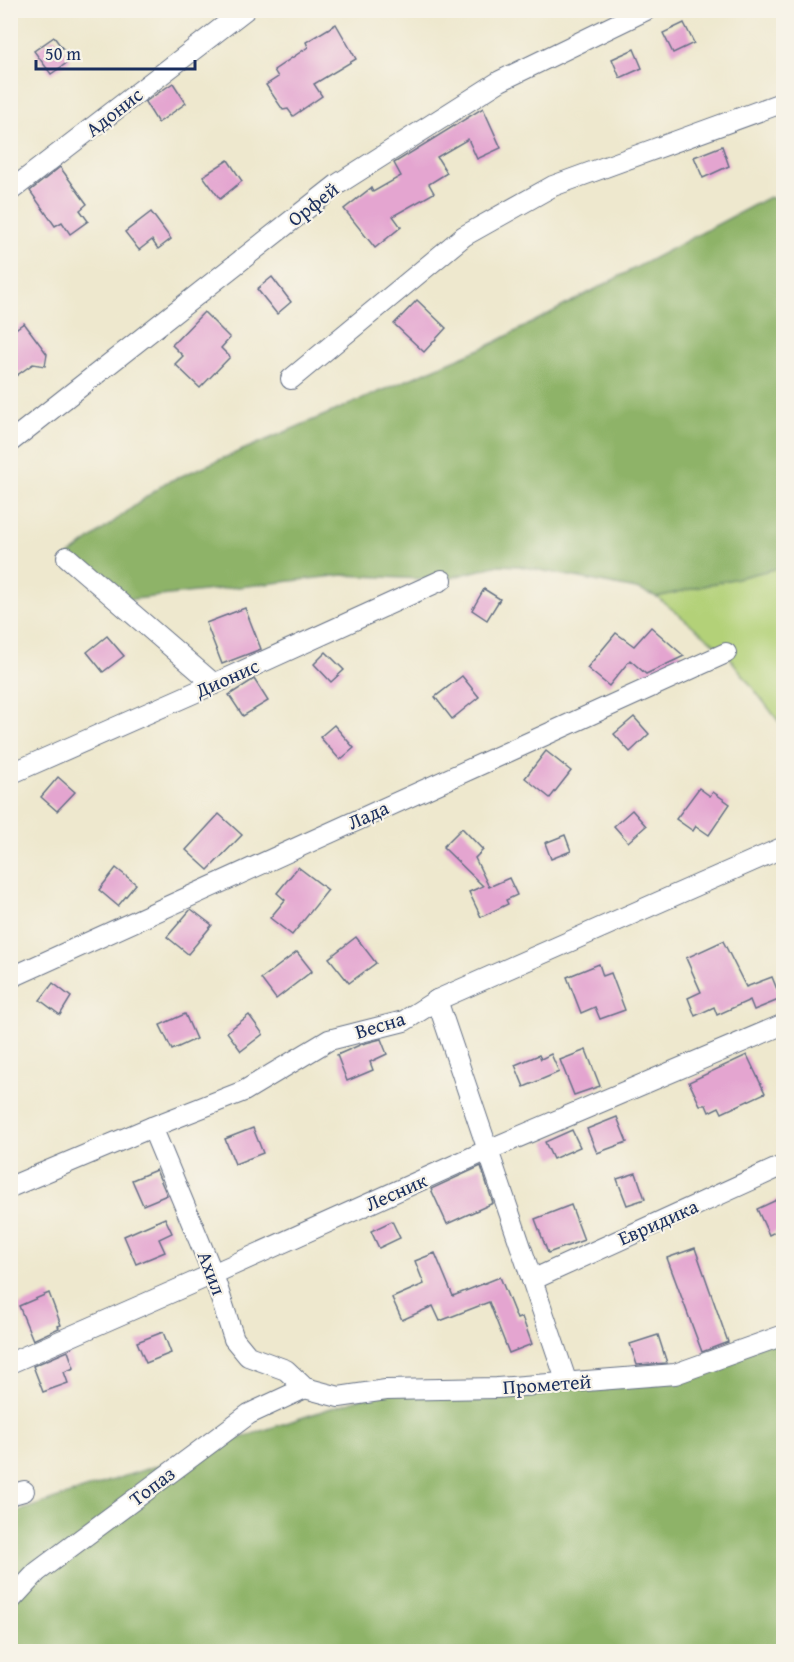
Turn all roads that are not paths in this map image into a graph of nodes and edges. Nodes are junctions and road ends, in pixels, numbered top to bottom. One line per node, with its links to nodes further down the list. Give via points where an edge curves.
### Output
1 (245, 10): 4 (street, Адонис)
2 (646, 10): 6 (street, Орфей, via 500,81 338,184)
3 (783, 102): 5 (street, via 553,186 464,236)
4 (10, 191)
5 (291, 379)
6 (10, 442)
7 (67, 557): 10 (street)
8 (442, 580): 10 (street, Дионис)
9 (726, 653): 13 (street, Лада)
10 (214, 684): 11 (street, Дионис)
11 (10, 774)
12 (783, 847): 14 (street, Весна)
13 (10, 978)
14 (437, 1000): 16 (street, Весна, via 404,1021 329,1040 244,1091); 17 (street)
15 (783, 1024): 17 (street, Лесник)
16 (152, 1127): 19 (street, Весна); 20 (street, Ахил)
17 (488, 1150): 20 (street, Лесник); 21 (street)
18 (783, 1165): 21 (street, Евридика)
19 (10, 1187)
20 (213, 1274): 23 (street, Лесник); 25 (street, Ахил, via 234,1339 248,1356 286,1370)
21 (532, 1280): 24 (street)
22 (783, 1335): 24 (street, Прометей, via 675,1374)
23 (10, 1363)
24 (567, 1383): 25 (street, Прометей, via 386,1390 339,1397)
25 (305, 1388): 26 (street, Топаз, via 249,1414 37,1572)
26 (10, 1600)

